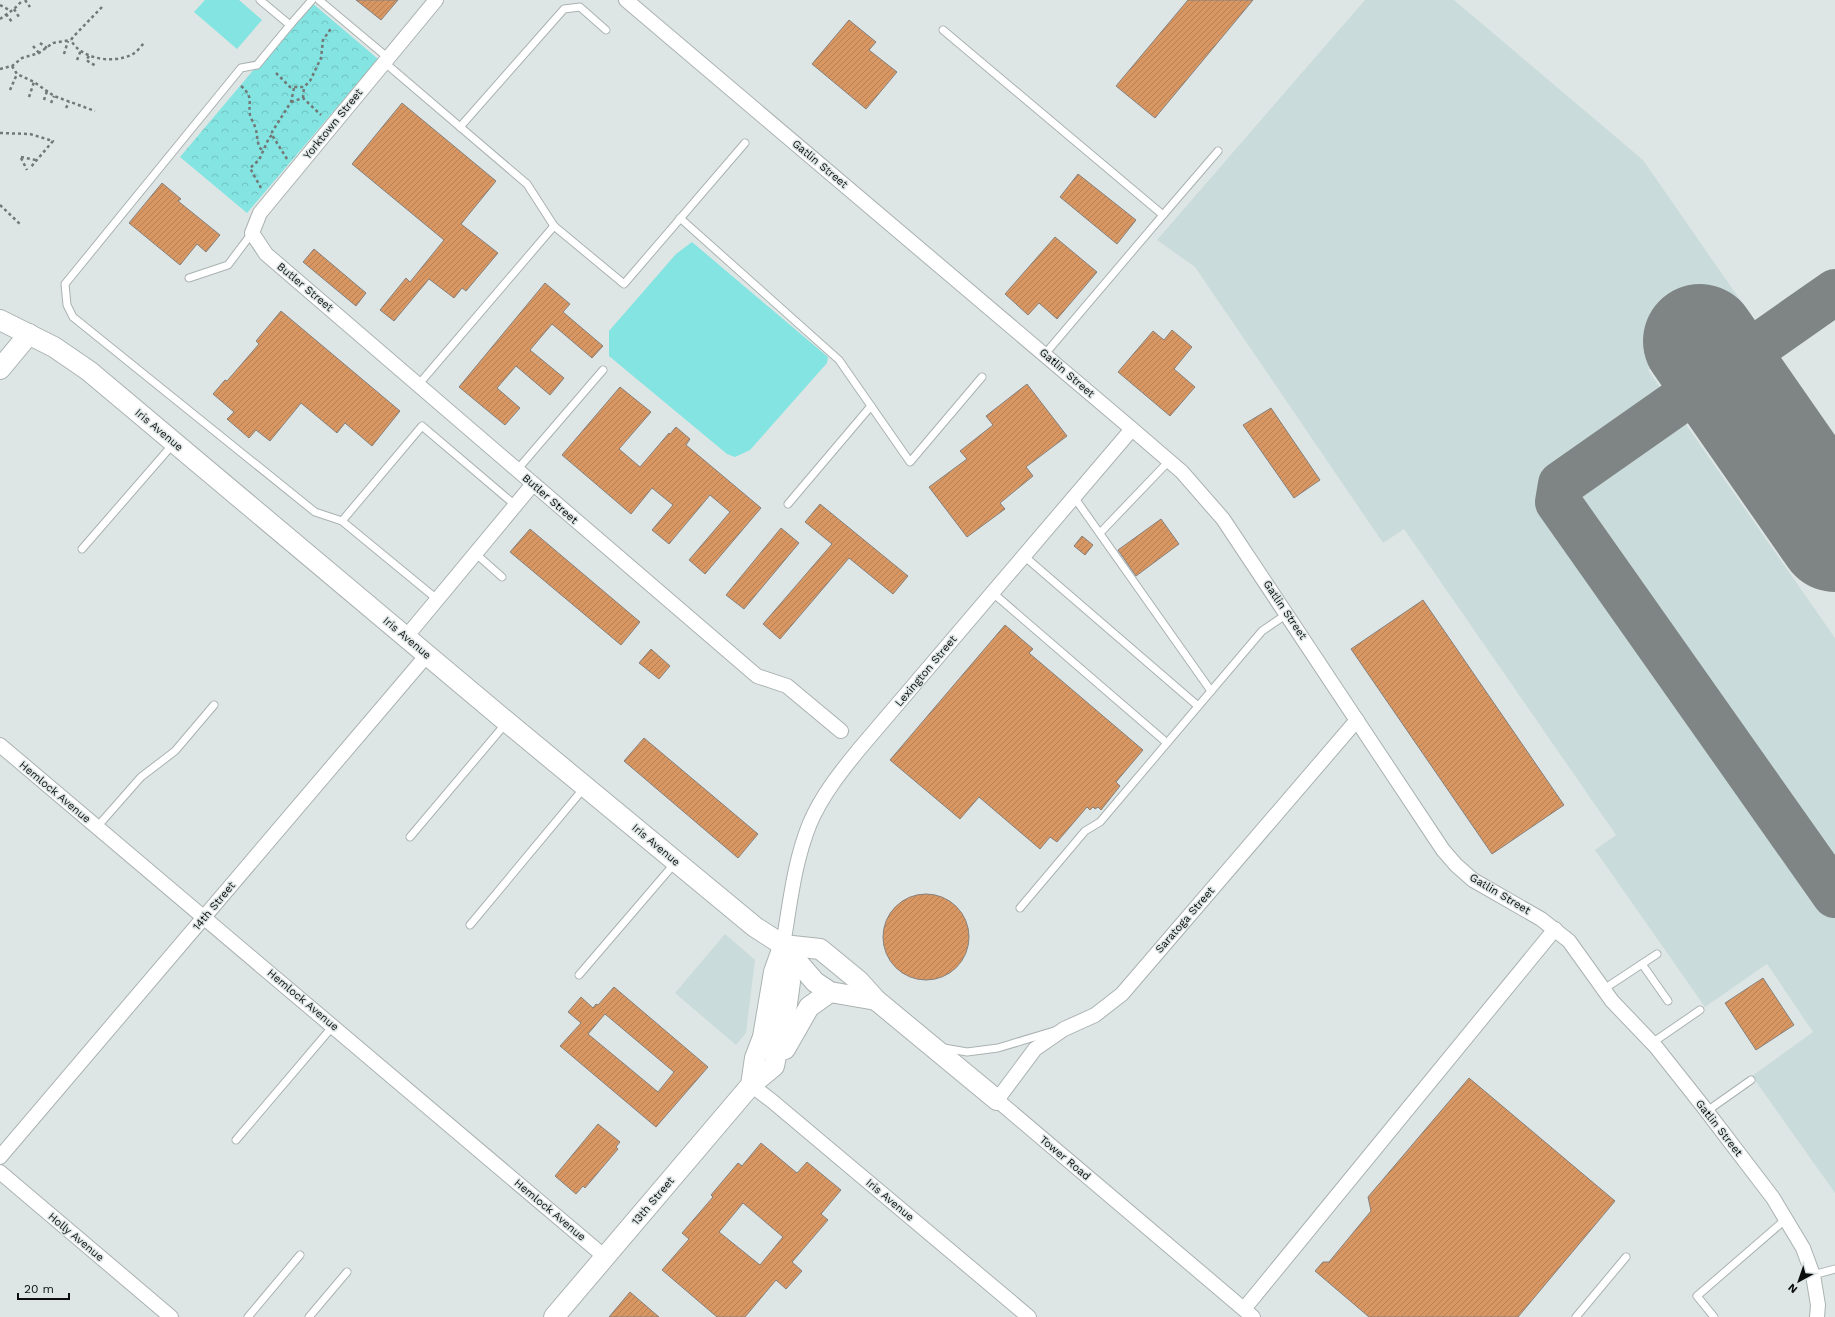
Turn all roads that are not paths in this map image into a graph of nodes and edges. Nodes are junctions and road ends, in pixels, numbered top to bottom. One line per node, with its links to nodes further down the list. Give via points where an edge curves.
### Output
1 (260, 0): 6 (lane)
2 (312, 0): 6 (lane)
3 (319, 0): 9 (lane)
4 (436, 0): 9 (street, Yorktown Street)
5 (626, 0): 20 (street, Gatlin Street)
6 (290, 25): 34 (lane, via 257,65 241,68 65,284 67,305 73,318 315,512)
7 (606, 30): 10 (lane, via 580,7 564,9)
8 (943, 30): 13 (lane)
9 (386, 59): 10 (lane); 16 (street, Yorktown Street, via 268,202)
10 (460, 127): 15 (lane, via 527,184)
11 (745, 143): 14 (lane)
12 (1218, 151): 13 (lane)
13 (1163, 215): 20 (lane)
14 (680, 218): 15 (lane, via 624,284); 25 (lane, via 839,360)
15 (554, 226): 24 (lane)
16 (252, 232): 17 (lane, via 228,265); 24 (street, Butler Street, via 266,254)
17 (189, 278)
18 (0, 320): 19 (street, Iris Avenue)
19 (30, 334): 21 (street); 27 (street, Iris Avenue, via 88,371)
20 (1045, 354): 26 (street, Gatlin Street)
21 (0, 369)
22 (603, 370): 29 (lane)
23 (982, 376): 25 (lane, via 910,462)
24 (419, 384): 29 (street, Butler Street)
25 (871, 406): 32 (lane)
26 (1132, 429): 28 (street, Gatlin Street); 31 (street, Lexington Street)
27 (174, 443): 36 (lane); 43 (street, Iris Avenue)
28 (1169, 461): 35 (lane); 42 (street, Gatlin Street, via 1197,488 1223,519)
29 (517, 470): 30 (street, Butler Street)
30 (533, 484): 33 (street); 50 (street, Butler Street, via 757,676 786,686)
31 (1074, 496): 35 (lane); 38 (street, Lexington Street)
32 (788, 504)
33 (515, 506): 34 (lane, via 422,426); 37 (street)
34 (342, 521): 41 (lane)
35 (1100, 533): 45 (lane)
36 (82, 549)
37 (475, 554): 39 (lane); 41 (street)
38 (1024, 556): 40 (street, Lexington Street); 47 (lane)
39 (502, 577)
40 (993, 593): 51 (lane); 61 (street, Lexington Street, via 827,791 811,822 800,853)
41 (438, 600): 43 (street)
42 (1287, 614): 45 (lane, via 1262,631); 48 (street, Gatlin Street)
43 (406, 637): 44 (street, Iris Avenue)
44 (428, 655): 49 (street, Iris Avenue); 58 (street, 14th Street)
45 (1211, 691): 47 (lane)
46 (214, 705): 54 (lane, via 175,751 140,777)
47 (1198, 706): 51 (lane)
48 (1357, 720): 60 (street, Gatlin Street, via 1456,865 1473,880); 71 (street, Saratoga Street, via 1122,994 1095,1016)
49 (507, 722): 53 (street, Iris Avenue); 55 (lane)
50 (841, 731)
51 (1167, 743): 57 (lane, via 1100,822 1085,831)
52 (0, 745): 54 (street, Hemlock Avenue)
53 (586, 786): 56 (street, Iris Avenue); 59 (lane)
54 (97, 827): 58 (street, Hemlock Avenue)
55 (410, 837)
56 (676, 862): 61 (street, Iris Avenue, via 755,927); 64 (lane)
57 (1020, 908)
58 (205, 917): 70 (street, Hemlock Avenue); 80 (street, 14th Street)
59 (470, 925)
60 (1555, 929): 65 (street, Gatlin Street, via 1569,941); 89 (street)
61 (783, 945): 66 (street, via 815,982); 67 (street, Tower Road, via 820,949 853,975); 74 (street, via 790,982); 76 (street, 13th Street, via 774,972 763,1037)
62 (1657, 954): 63 (lane)
63 (1642, 964): 65 (lane); 68 (lane)
64 (578, 975)
65 (1604, 989): 72 (street, Gatlin Street)
66 (835, 993): 67 (street); 74 (street, 13th Street, via 808,1007)
67 (876, 1000): 73 (street, Tower Road)
68 (1668, 1001)
69 (1700, 1010): 72 (lane)
70 (333, 1026): 79 (lane); 84 (street, Hemlock Avenue)
71 (1064, 1028): 73 (lane, via 998,1048 967,1052); 77 (street, Saratoga Street, via 1035,1049)
72 (1652, 1043): 78 (street, Gatlin Street)
73 (932, 1047): 77 (street, Tower Road)
74 (774, 1066): 76 (street, 13th Street)
75 (1750, 1080): 78 (lane)
76 (751, 1085): 84 (street, 13th Street); 94 (street, Iris Avenue)
77 (997, 1100): 89 (street, Tower Road)
78 (1707, 1111): 82 (street, Gatlin Street)
79 (236, 1140)
80 (0, 1157)
81 (0, 1172): 90 (street, Holly Avenue)
82 (1787, 1219): 88 (street, Gatlin Street, via 1803,1248); 96 (lane, via 1697,1296)
83 (300, 1255): 91 (lane)
84 (605, 1257): 93 (street, 13th Street)
85 (1626, 1257): 95 (lane)
86 (1835, 1269): 88 (lane)
87 (347, 1272): 92 (lane)
88 (1813, 1275): 97 (street, Gatlin Street, via 1818,1305)
89 (1249, 1313)
90 (171, 1317)
91 (248, 1317)
92 (309, 1317)
93 (554, 1317)
94 (1029, 1317)
95 (1576, 1317)
96 (1714, 1317)
97 (1817, 1317)

